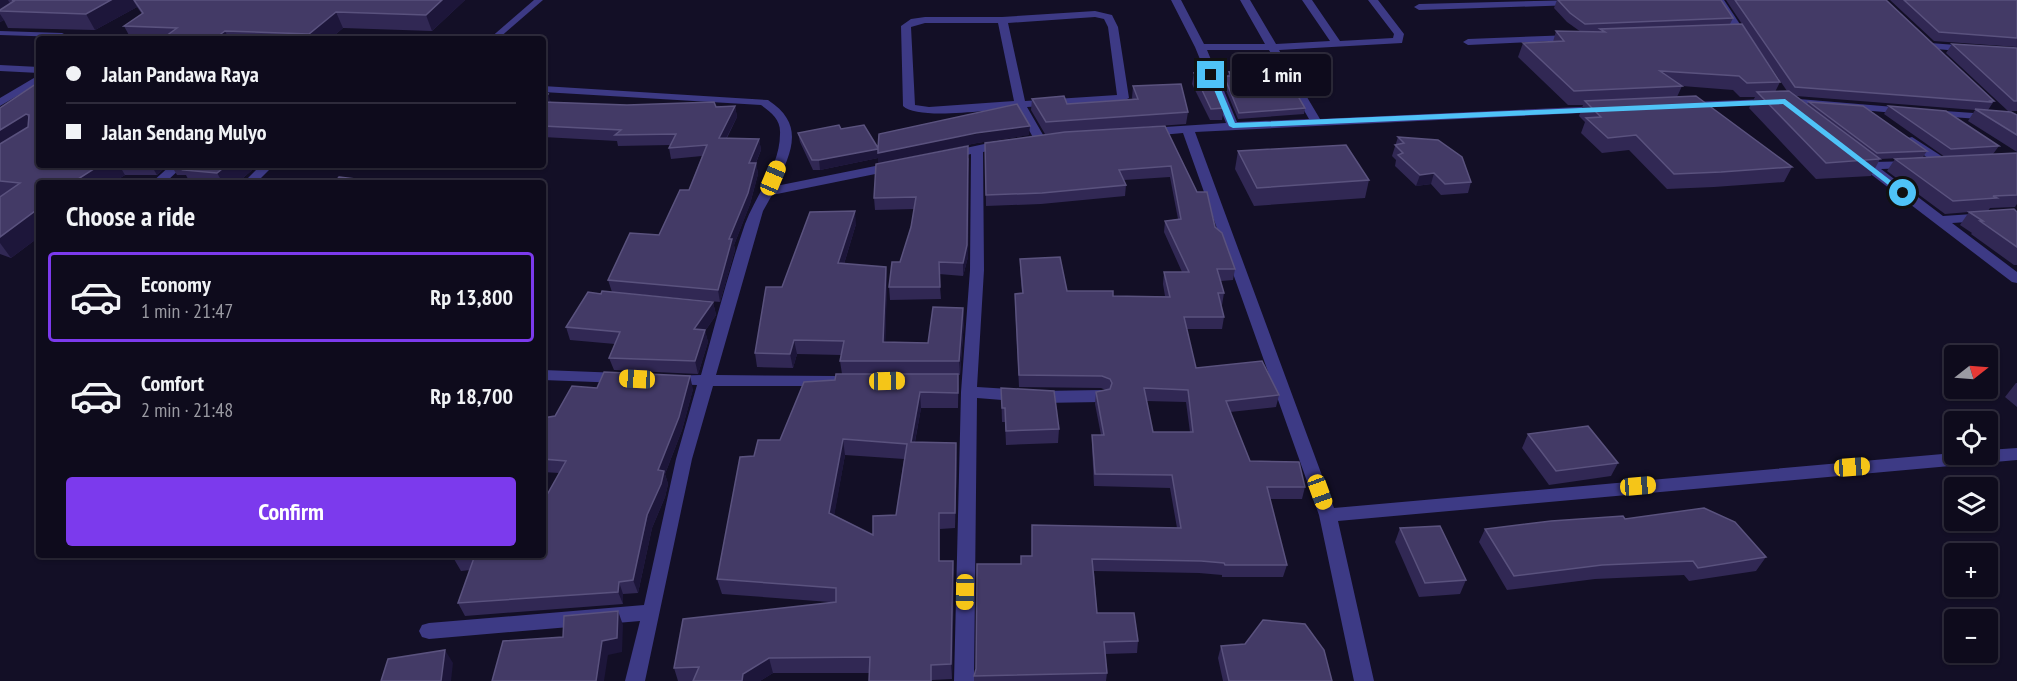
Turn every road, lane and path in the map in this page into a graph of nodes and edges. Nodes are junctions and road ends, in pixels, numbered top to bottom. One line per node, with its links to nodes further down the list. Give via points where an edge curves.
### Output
1 (539, 0): 14 (lane)
2 (1176, 0): 18 (street)
3 (1245, 0): 19 (street)
4 (1307, 0): 17 (street)
5 (1373, 0): 17 (street, via 1400,38 1392,42)
6 (1719, 0): 21 (street, via 1734,32)
7 (1589, 1): 8 (street)
8 (1419, 7)
9 (1004, 22): 30 (street); 30 (street, via 1095,14 1108,17 1113,27 1123,98); 30 (street, via 925,20 906,26 909,106 929,110)
10 (9, 23): 11 (lane)
11 (0, 28)
12 (0, 33): 13 (lane)
13 (62, 35)
14 (497, 36)
15 (1581, 37): 16 (street)
16 (1468, 42)
17 (1337, 44): 19 (street)
18 (1200, 47): 19 (street); 39 (street)
19 (1272, 47): 37 (street)
20 (1984, 50): 22 (street, via 1926,43)
21 (1753, 51)
22 (1947, 62)
23 (0, 68): 24 (street)
24 (36, 70)
25 (36, 80): 29 (street)
26 (546, 89): 55 (street, via 755,100 771,105 784,119 788,139)
27 (1782, 96): 31 (street); 32 (street); 35 (street)
28 (1990, 102): 36 (street)
29 (0, 103)
30 (1020, 104): 45 (street)
31 (1678, 106)
32 (1862, 107): 34 (street); 38 (street)
33 (1618, 108): 37 (street)
34 (1944, 114): 36 (street); 40 (street)
35 (1803, 116)
36 (2012, 119)
37 (1316, 122): 39 (street)
38 (1884, 122)
39 (1233, 126): 41 (street)
40 (1964, 126)
41 (1188, 130): 42 (street); 67 (street)
42 (1139, 133)
43 (1903, 135): 50 (street, via 1948,162)
44 (1056, 138): 45 (street)
45 (1030, 141): 46 (street)
46 (977, 150): 48 (street); 64 (street, via 977,270)
47 (1850, 151): 50 (street)
48 (944, 157)
49 (912, 163): 55 (street)
50 (1868, 165): 57 (street)
51 (174, 168): 53 (street)
52 (265, 168): 54 (street)
53 (160, 180)
54 (252, 180)
55 (767, 192): 63 (street, via 756,211 723,309)
56 (2017, 215): 57 (street)
57 (1938, 220): 58 (street)
58 (2017, 279)
59 (546, 375): 60 (street)
60 (637, 379)
61 (661, 380): 63 (street)
62 (855, 381): 63 (street)
63 (708, 382): 68 (street, via 684,459)
64 (964, 385): 65 (street, via 1041,398); 71 (street)
65 (1101, 396)
66 (2017, 454): 67 (street)
67 (1328, 515): 72 (street)
68 (652, 612): 69 (street); 70 (street)
69 (429, 632)
70 (635, 681)
71 (964, 681)
72 (1364, 681)

